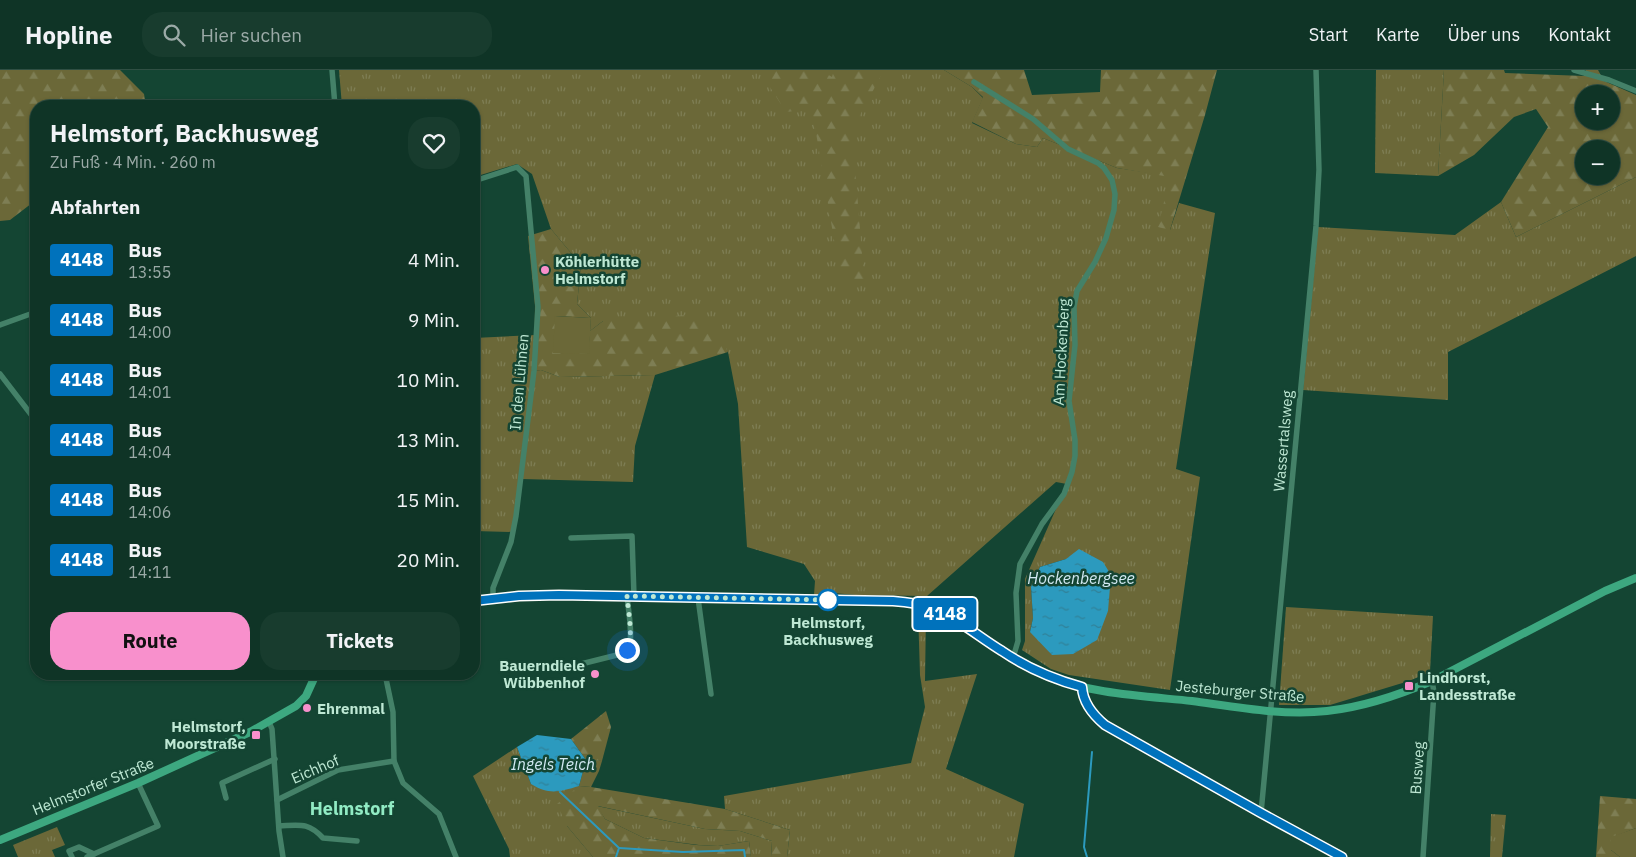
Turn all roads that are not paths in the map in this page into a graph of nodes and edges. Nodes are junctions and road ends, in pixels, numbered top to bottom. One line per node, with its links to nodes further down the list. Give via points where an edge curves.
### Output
1 (332, 70): 6 (street)
2 (1316, 70): 25 (street, Wassertalsweg, via 1319,170 1316,226)
3 (1574, 70): 5 (street)
4 (974, 82): 18 (street, Am Hockenberg, via 1033,118 1068,149 1098,163 1112,180 1115,194 1106,238 1077,291 1074,307 1075,345 1069,401 1075,440 1072,472 1064,494 1042,524 1020,564 1016,593 1018,641)
5 (1636, 91)
6 (334, 100)
7 (480, 179): 15 (street, In den Lühnen, via 517,168 526,176 538,307 534,370 516,516 511,542 493,588)
8 (30, 314): 9 (street)
9 (0, 325)
10 (0, 374): 11 (street)
11 (30, 413)
12 (571, 538): 14 (street, via 632,536)
13 (1636, 578): 22 (main road, Jesteburger Straße, via 1604,591)
14 (631, 596): 15 (main road); 16 (main road); 19 (street, via 627,650)
15 (493, 598): 17 (main road)
16 (698, 598): 18 (main road, via 913,603 947,615); 24 (street)
17 (480, 600)
18 (1013, 658): 23 (main road, via 1042,674)
19 (565, 668)
20 (313, 680): 26 (main road, Helmstorfer Straße, via 306,696 296,706)
21 (386, 680): 28 (street, via 393,712)
22 (1432, 681): 25 (main road, Jesteburger Straße, via 1395,696 1353,707 1326,711); 42 (street, Busweg, via 1434,692)
23 (1082, 687): 25 (main road, Jesteburger Straße); 32 (street, via 1092,714 1105,725)
24 (711, 694)
25 (1270, 711): 32 (street, Wassertalsweg)
26 (269, 722): 27 (street); 29 (main road, Helmstorfer Straße)
27 (275, 758): 30 (street, via 222,783); 31 (street)
28 (394, 761): 31 (street, Eichhof, via 338,770); 40 (street, via 403,783 439,814)
29 (138, 783): 34 (main road, Helmstorfer Straße); 36 (street, via 158,826)
30 (226, 798)
31 (277, 800): 33 (street)
32 (1261, 813): 41 (street)
33 (279, 826): 35 (street, via 304,825 314,828 323,838); 39 (street)
34 (0, 840)
35 (357, 841)
36 (94, 854): 37 (street, via 79,847 70,851); 38 (street)
37 (72, 857)
38 (87, 857)
39 (283, 857)
40 (456, 857)
41 (1342, 857)
42 (1423, 857)

